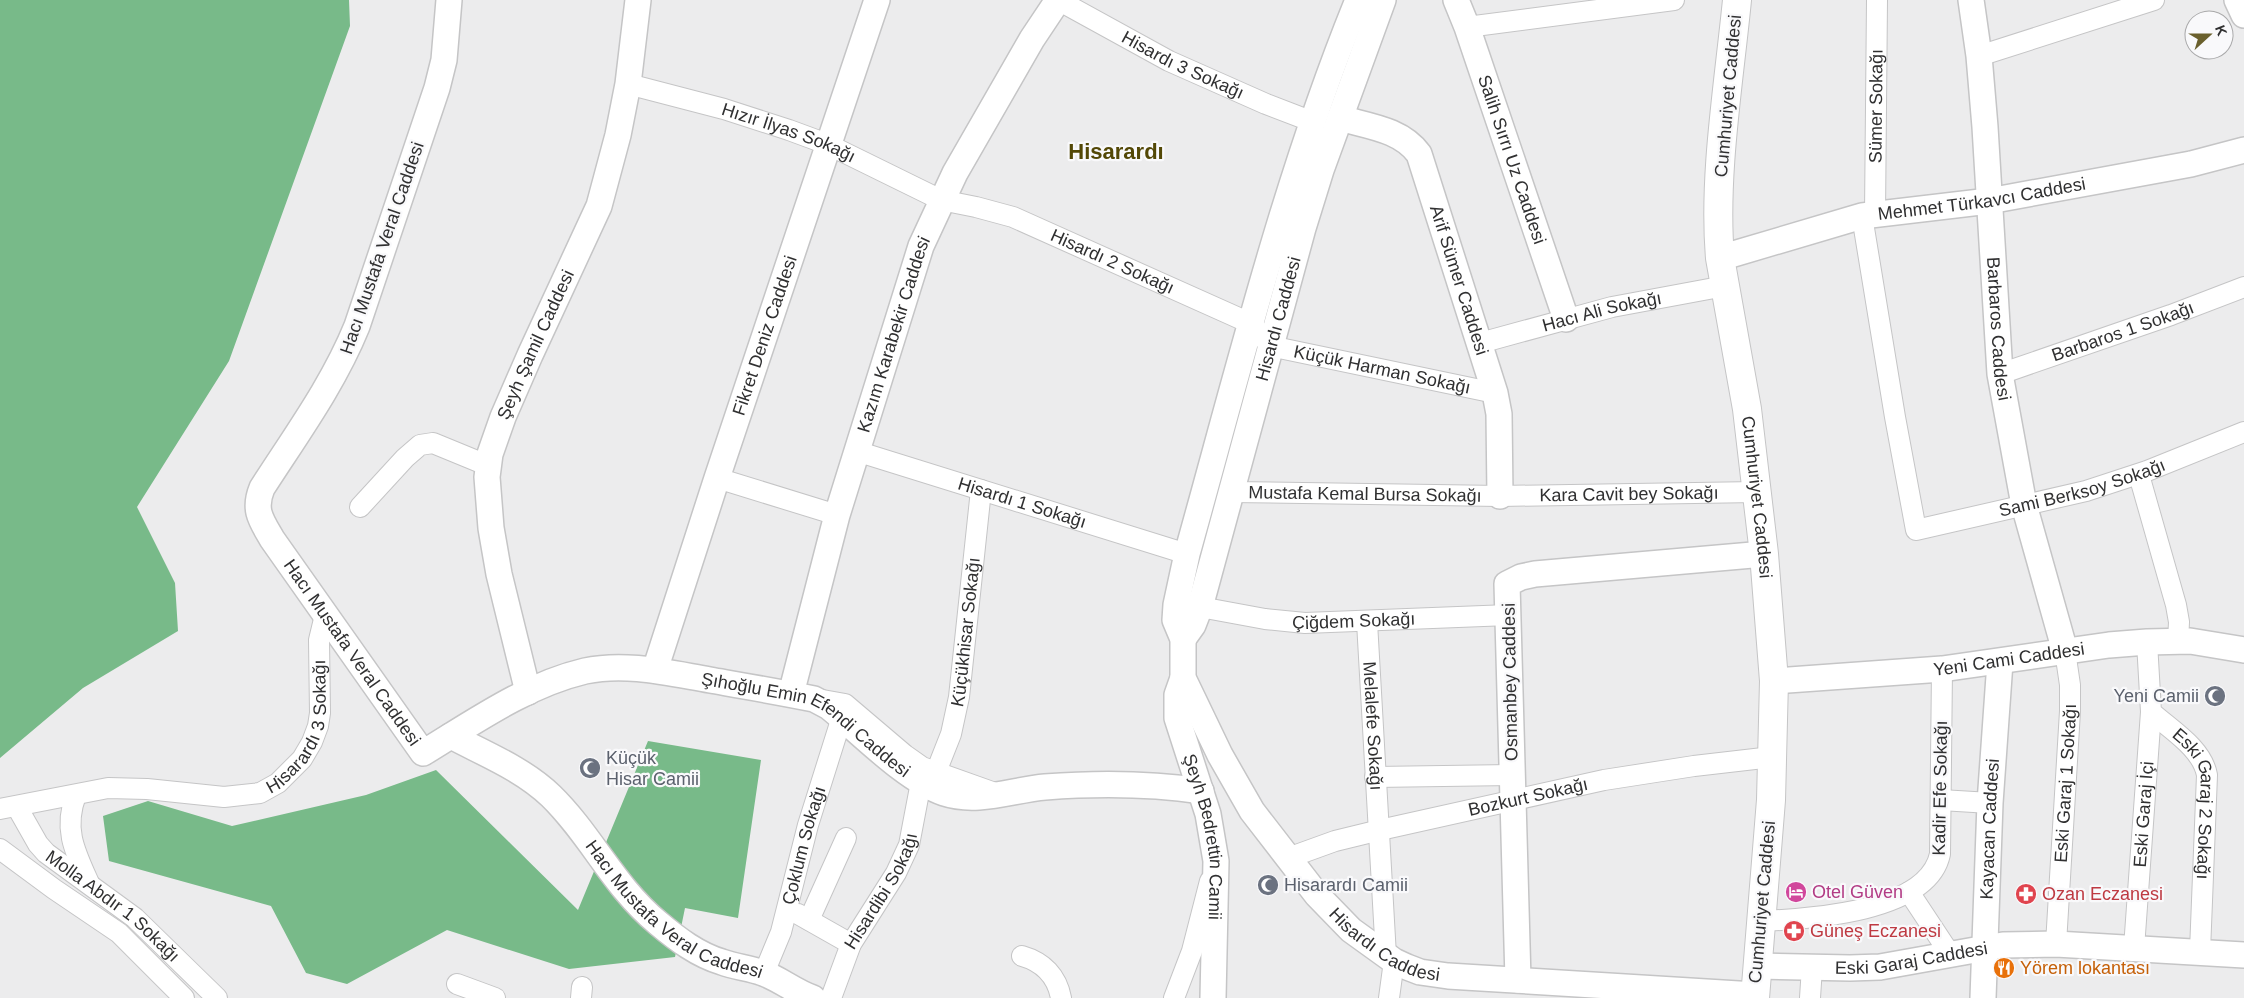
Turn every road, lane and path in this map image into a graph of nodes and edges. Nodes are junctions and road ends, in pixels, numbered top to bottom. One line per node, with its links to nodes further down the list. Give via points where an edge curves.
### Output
1 (449, 0): 50 (street, Hacı Mustafa Veral Caddesi, via 444,60 437,88 357,326 328,388 257,502 260,519 272,539)
2 (638, 0): 17 (street, Şeyh Şamil Caddesi)
3 (877, 0): 20 (street, Fikret Deniz Caddesi)
4 (1058, 0): 19 (street, Hisardı 3 Sokağı, via 1169,61); 22 (street, Kazım Karabekir Caddesi, via 1004,87)
5 (1358, 0): 19 (street, Hisardı Caddesi)
6 (1383, 0): 18 (street, Hisardı Caddesi)
7 (1456, 0): 15 (street, Salih Sırrı Uz Caddesi)
8 (1674, 0): 15 (street)
9 (1737, 0): 25 (main road, Cumhuriyet Caddesi, via 1721,166)
10 (1877, 0): 24 (street, Sümer Sokağı)
11 (1971, 0): 16 (street, Barbaros Caddesi)
12 (2154, 0): 16 (street)
13 (2237, 0): 14 (street)
14 (2244, 15)
15 (1467, 27): 28 (street, Salih Sırrı Uz Caddesi)
16 (1979, 56): 23 (street, Barbaros Caddesi)
17 (628, 84): 20 (street, Hızır İlyas Sokağı, via 724,109); 36 (street, Şeyh Şamil Caddesi, via 599,206 503,417)
18 (1340, 118): 30 (street, Arif Sümer Caddesi, via 1397,134 1419,154); 31 (street, Hisardı Caddesi, via 1303,228)
19 (1313, 122): 29 (street, Hisardı Caddesi)
20 (827, 144): 22 (street, Hızır İlyas Sokağı); 38 (street, Fikret Deniz Caddesi)
21 (2244, 150): 23 (street, Mehmet Türkavcı Caddesi, via 2191,164)
22 (941, 200): 29 (street, Hisardı 2 Sokağı, via 1013,217); 35 (street, Kazım Karabekir Caddesi, via 904,296)
23 (1989, 201): 24 (street, Mehmet Türkavcı Caddesi); 32 (street, Barbaros Caddesi)
24 (1868, 215): 25 (street, Mehmet Türkavcı Caddesi); 46 (street, Sümer Sokağı, via 1895,417)
25 (1720, 258): 26 (main road, Cumhuriyet Caddesi)
26 (1725, 286): 28 (street, Hacı Ali Sokağı); 41 (main road, Cumhuriyet Caddesi, via 1746,400)
27 (2244, 287): 32 (street, Barbaros 1 Sokağı)
28 (1566, 319): 30 (street, Hacı Ali Sokağı)
29 (1252, 324): 31 (street, Hisardı 2 Sokağı); 47 (street, Hisardı Caddesi)
30 (1480, 343): 33 (street, Arif Sümer Caddesi)
31 (1270, 346): 33 (street, Küçük Harman Sokağı); 40 (street, Hisardı Caddesi)
32 (2000, 374): 43 (street, Barbaros Caddesi)
33 (1495, 393): 42 (street, Arif Sümer Caddesi, via 1499,414)
34 (2244, 432): 37 (street, Sami Berksoy Sokağı)
35 (856, 451): 39 (street, Hisardı 1 Sokağı); 45 (street, Kazım Karabekir Caddesi)
36 (488, 466): 44 (street, via 433,443 420,445); 63 (street, Şeyh Şamil Caddesi, via 488,500 497,565)
37 (2138, 474): 43 (street, Sami Berksoy Sokağı, via 2086,492); 54 (street, via 2176,605)
38 (716, 478): 45 (street); 60 (street, Fikret Deniz Caddesi)
39 (981, 490): 47 (street, Hisardı 1 Sokağı); 71 (street, Küçükhisar Sokağı, via 959,697 951,734)
40 (1230, 492): 42 (street, Mustafa Kemal Bursa Sokağı); 49 (street, Hisardı Caddesi)
41 (1757, 492): 42 (street, Kara Cavit bey Sokağı); 48 (main road, Cumhuriyet Caddesi)
42 (1500, 496)
43 (2024, 506): 46 (street, Sami Berksoy Sokağı); 57 (street, Barbaros Caddesi)
44 (360, 507)
45 (837, 516): 64 (street, Kazım Karabekir Caddesi)
46 (1916, 530)
47 (1186, 554): 53 (street, Hisardı Caddesi, via 1175,620)
48 (1764, 554): 51 (street, Osmanbey Caddesi, via 1521,577 1507,584); 62 (main road, Cumhuriyet Caddesi)
49 (1200, 607): 52 (street, Çiğdem Sokağı, via 1296,622); 53 (street, Hisardı Caddesi)
50 (325, 615): 68 (street, Hacı Mustafa Veral Caddesi); 74 (street, Hisarardı 3 Sokağı, via 319,640 318,726 302,759 278,783 260,793 244,796 224,797 128,787)
51 (1509, 615): 52 (street, Çiğdem Sokağı); 70 (street, Osmanbey Caddesi)
52 (1367, 622): 72 (street, Melalefe Sokağı)
53 (1183, 639): 61 (street, Hisardı Caddesi)
54 (2178, 641): 55 (street, Yeni Cami Caddesi); 56 (street, Yeni Cami Caddesi)
55 (2146, 642): 57 (street, Yeni Cami Caddesi); 65 (street, Eski Garaj 2 Sokağı)
56 (2244, 650)
57 (2065, 651): 58 (street, Yeni Cami Caddesi); 90 (street, Eski Garaj 1 Sokağı, via 2070,711)
58 (2000, 662): 59 (street, Yeni Cami Caddesi); 77 (street, Kayacan Caddesi)
59 (1942, 669): 62 (street, Yeni Cami Caddesi); 76 (street, Kadir Efe Sokağı)
60 (655, 670): 63 (street, Şıhoğlu Emin Efendi Caddesi, via 619,668 586,671); 64 (street, Şıhoğlu Emin Efendi Caddesi)
61 (1183, 678): 73 (street, Şeyh Bedrettin Camii, via 1177,695 1177,718); 82 (street, Hisardı Caddesi, via 1220,755 1252,811)
62 (1774, 681): 69 (main road, Cumhuriyet Caddesi)
63 (528, 692): 67 (street, Şıhoğlu Emin Efendi Caddesi)
64 (803, 697): 66 (street, Şıhoğlu Emin Efendi Caddesi, via 829,707); 71 (street, via 845,704)
65 (2151, 712): 92 (street, Eski Garaj İçi); 93 (street, Eski Garaj 2 Sokağı, via 2205,763)
66 (842, 718): 71 (street, Şıhoğlu Emin Efendi Caddesi, via 908,774); 86 (street, Çoklum Sokağı, via 808,825)
67 (451, 736): 68 (street, Şıhoğlu Emin Efendi Caddesi); 100 (street, Hacı Mustafa Veral Caddesi, via 526,775 540,786 570,818 635,902 674,936 722,962)
68 (424, 753)
69 (1772, 756): 75 (street, Bozkurt Sokağı, via 1637,775); 88 (main road, Cumhuriyet Caddesi)
70 (1512, 775): 72 (street); 75 (street, Osmanbey Caddesi)
71 (929, 777): 73 (street, Şıhoğlu Emin Efendi Caddesi, via 945,794 960,797 982,797 1024,789 1130,783); 89 (street, Hisardibi Sokağı, via 905,855)
72 (1375, 777): 79 (street, Melalefe Sokağı)
73 (1201, 791): 83 (street, Şeyh Bedrettin Camii)
74 (76, 795): 78 (street, Hisarardı 3 Sokağı); 84 (street, via 71,809 70,833)
75 (1513, 800): 79 (street, Bozkurt Sokağı); 101 (street, Osmanbey Caddesi)
76 (1940, 800): 77 (street); 85 (street, Kadir Efe Sokağı, via 1938,866)
77 (1990, 803): 91 (street, Kayacan Caddesi)
78 (9, 808): 84 (street, Molla Abdır 1 Sokağı, via 46,853)
79 (1380, 830): 82 (street, Bozkurt Sokağı, via 1335,840); 97 (street, Melalefe Sokağı)
80 (846, 838): 87 (street)
81 (0, 849): 104 (street, via 119,933)
82 (1288, 858): 97 (street, Hisardı Caddesi, via 1330,910)
83 (1216, 861): 110 (street, via 1192,951); 111 (street, Şeyh Bedrettin Camii)
84 (89, 883): 105 (street, Molla Abdır 1 Sokağı, via 135,918)
85 (1910, 892): 88 (street, Kadir Efe Sokağı, via 1828,916); 94 (street)
86 (788, 908): 87 (street); 100 (street, Çoklum Sokağı)
87 (809, 920): 89 (street)
88 (1762, 921): 98 (main road, Cumhuriyet Caddesi)
89 (851, 944): 108 (street, Hisardibi Sokağı)
90 (2056, 944): 91 (street, Eski Garaj Caddesi); 92 (street, Eski Garaj Caddesi)
91 (1984, 947): 94 (street, Eski Garaj Caddesi); 114 (street, Kayacan Caddesi)
92 (2134, 948): 93 (street, Eski Garaj Caddesi)
93 (2200, 951): 95 (street, Eski Garaj Caddesi)
94 (1950, 954): 99 (street, Eski Garaj Caddesi, via 1880,966)
95 (2244, 955)
96 (1022, 956): 109 (street, via 1050,972)
97 (1390, 958): 101 (street, Hisardı Caddesi, via 1420,972); 112 (street, Melalefe Sokağı)
98 (1758, 966): 99 (street, Eski Garaj Caddesi); 103 (main road, Cumhuriyet Caddesi)
99 (1812, 967): 113 (street)
100 (764, 973): 107 (street, Hacı Mustafa Veral Caddesi)
101 (1518, 980): 103 (street, Hisardı Caddesi)
102 (457, 984): 106 (street)
103 (1755, 996)
104 (184, 998)
105 (217, 998)
106 (495, 998)
107 (813, 998)
108 (831, 998)
109 (1061, 998)
110 (1174, 998)
111 (1213, 998)
112 (1389, 998)
113 (1810, 998)
114 (1983, 998)

